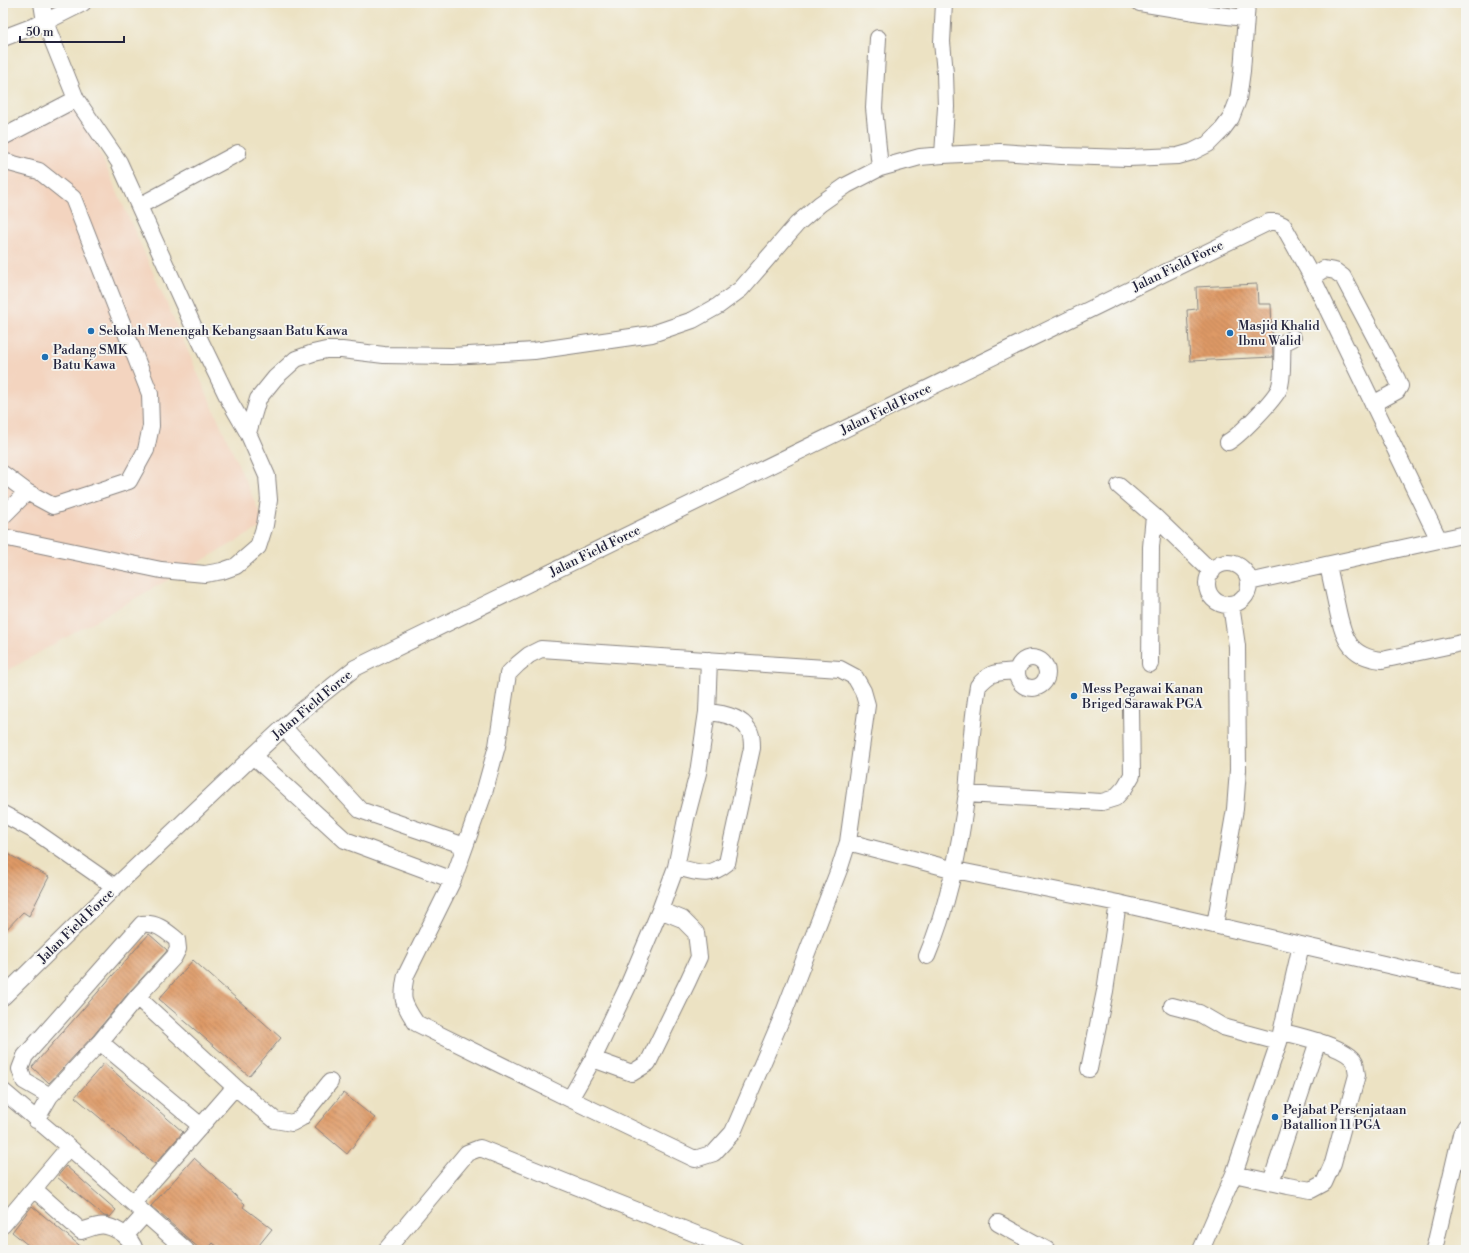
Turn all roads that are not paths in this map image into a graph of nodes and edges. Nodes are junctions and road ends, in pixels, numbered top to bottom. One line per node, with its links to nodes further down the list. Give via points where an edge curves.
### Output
1 (42, 3): 6 (street)
2 (83, 3): 6 (street)
3 (944, 3): 12 (street, via 942,42 946,107)
4 (1140, 3): 5 (street, via 1201,13)
5 (1246, 10): 12 (street, via 1238,100 1231,118 1222,130 1208,144 1192,152 1178,156 1128,158 1000,152)
6 (45, 22): 7 (street); 9 (street)
7 (3, 38)
8 (878, 38): 14 (street, via 874,108)
9 (76, 99): 10 (street); 15 (street, via 119,162)
10 (3, 137)
11 (238, 153): 15 (street)
12 (943, 155): 14 (street, via 920,157)
13 (3, 162): 23 (street, via 40,171 73,198 150,394 151,426 146,450 129,481 53,506)
14 (880, 168): 19 (street, via 820,204 798,224 742,289 693,320 652,334 534,351 452,356 384,355 342,350 313,353 296,359 275,378 258,399)
15 (139, 206): 19 (street, via 196,332)
16 (1312, 277): 18 (street); 18 (street, via 1324,269 1335,271 1343,277 1397,379 1400,386 1397,391); 39 (street, Jalan Field Force, via 1283,225 1269,222 355,668)
17 (1292, 338): 20 (street, via 1283,343 1279,388 1264,408)
18 (1373, 404): 28 (street)
19 (248, 433): 27 (street, via 267,476 269,500 258,547 236,566 205,574 161,570)
20 (1228, 442)
21 (3, 474): 23 (street)
22 (1119, 486): 25 (street)
23 (27, 492): 24 (street)
24 (3, 516)
25 (1154, 516): 30 (street); 35 (street, via 1150,547)
26 (1466, 534): 28 (street)
27 (3, 537)
28 (1439, 540): 29 (street)
29 (1328, 565): 31 (street); 33 (street, via 1343,633 1353,649 1368,659 1382,660)
30 (1212, 572): 31 (street, via 1226,563 1234,564 1247,574); 32 (street, via 1208,579 1210,595 1223,605)
31 (1249, 582): 32 (street, via 1249,590 1245,597 1239,603)
32 (1231, 605): 51 (street, via 1237,646 1238,770)
33 (1466, 642)
34 (709, 660): 38 (street); 43 (street, via 840,669 855,677 867,705); 44 (street, via 541,649 530,654 508,674 497,746)
35 (1150, 664)
36 (1017, 671): 41 (street, via 992,673 978,686)
37 (1131, 707): 41 (street, via 1132,775 1115,798 1102,802)
38 (707, 712): 45 (street, via 698,773); 45 (street, via 738,719 749,729 752,748 727,863 717,871 706,874)
39 (284, 728): 40 (street, Jalan Field Force); 44 (street, via 360,810)
40 (253, 756): 47 (street, via 345,840); 48 (street, Jalan Field Force)
41 (966, 794): 46 (street)
42 (3, 814): 48 (street, via 33,830)
43 (848, 842): 46 (street); 67 (street, via 775,1034 733,1132 714,1153 695,1159)
44 (466, 846): 47 (street)
45 (676, 867): 50 (street)
46 (955, 870): 49 (street); 53 (street)
47 (453, 880): 67 (street, via 406,975 404,1005 416,1023)
48 (115, 888): 55 (street, Jalan Field Force)
49 (1118, 903): 51 (street); 62 (street, via 1105,991)
50 (660, 910): 61 (street); 61 (street, via 682,919 696,933 699,957 648,1063 632,1072)
51 (1215, 925): 52 (street)
52 (1301, 945): 54 (street); 58 (street)
53 (928, 956)
54 (1466, 983)
55 (3, 997)
56 (137, 997): 60 (street); 64 (street); 66 (street, via 174,957 178,949 177,940 164,929 151,923 142,924 25,1056 20,1069 24,1081)
57 (1172, 1006): 58 (street, via 1199,1013 1223,1027)
58 (1281, 1037): 59 (street); 72 (street)
59 (1318, 1041): 73 (street); 73 (street, via 1345,1053 1355,1062 1357,1075 1333,1163 1324,1183 1311,1190)
60 (100, 1042): 66 (street); 69 (street)
61 (593, 1059): 67 (street)
62 (1089, 1070)
63 (330, 1082): 64 (street, via 301,1118 292,1123 275,1120)
64 (235, 1087): 69 (street)
65 (3, 1091): 68 (street)
66 (50, 1096): 68 (street)
67 (570, 1099)
68 (36, 1120): 71 (street)
69 (201, 1126): 75 (street)
70 (1466, 1126): 85 (street, via 1461,1134)
71 (69, 1147): 74 (street); 75 (street)
72 (1234, 1174): 73 (street); 84 (street)
73 (1271, 1182)
74 (34, 1189): 77 (street); 78 (street, via 81,1232 106,1226)
75 (139, 1209): 78 (street); 80 (street)
76 (998, 1223): 83 (street)
77 (3, 1225)
78 (126, 1235): 79 (street)
79 (135, 1250)
80 (186, 1250)
81 (386, 1250): 82 (street, via 467,1153 480,1148)
82 (736, 1250)
83 (1047, 1250)
84 (1201, 1250)
85 (1434, 1250)

